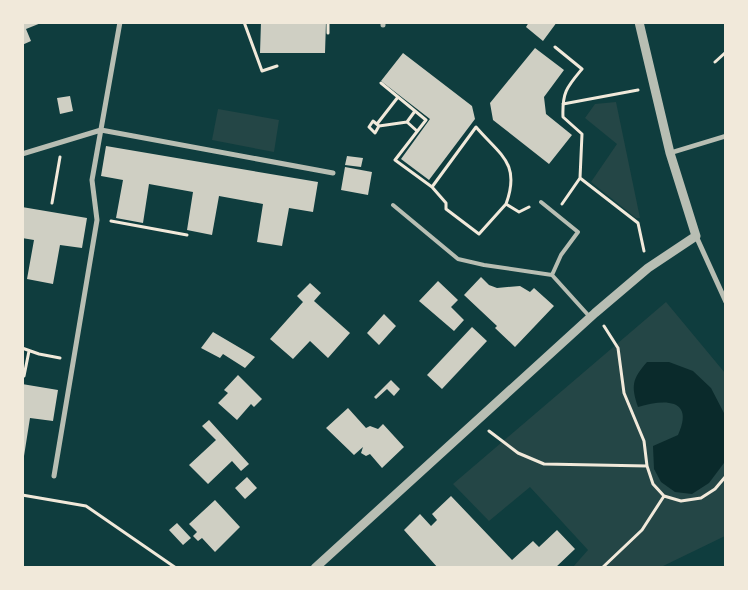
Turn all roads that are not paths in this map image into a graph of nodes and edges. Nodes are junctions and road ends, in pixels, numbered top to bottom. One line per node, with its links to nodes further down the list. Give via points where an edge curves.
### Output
1 (120, 22): 3 (street)
2 (639, 22): 5 (street)
3 (101, 130): 6 (street); 7 (street); 14 (street, via 92,180 97,218)
4 (726, 136): 5 (street)
5 (670, 153): 10 (street)
6 (22, 154)
7 (333, 172)
8 (541, 202): 11 (lane, via 578,232 561,255)
9 (393, 205): 11 (lane, via 458,259)
10 (696, 236): 12 (street); 13 (street, via 648,268)
11 (552, 275): 13 (lane)
12 (726, 302)
13 (593, 315): 15 (street)
14 (54, 476)
15 (315, 568)

